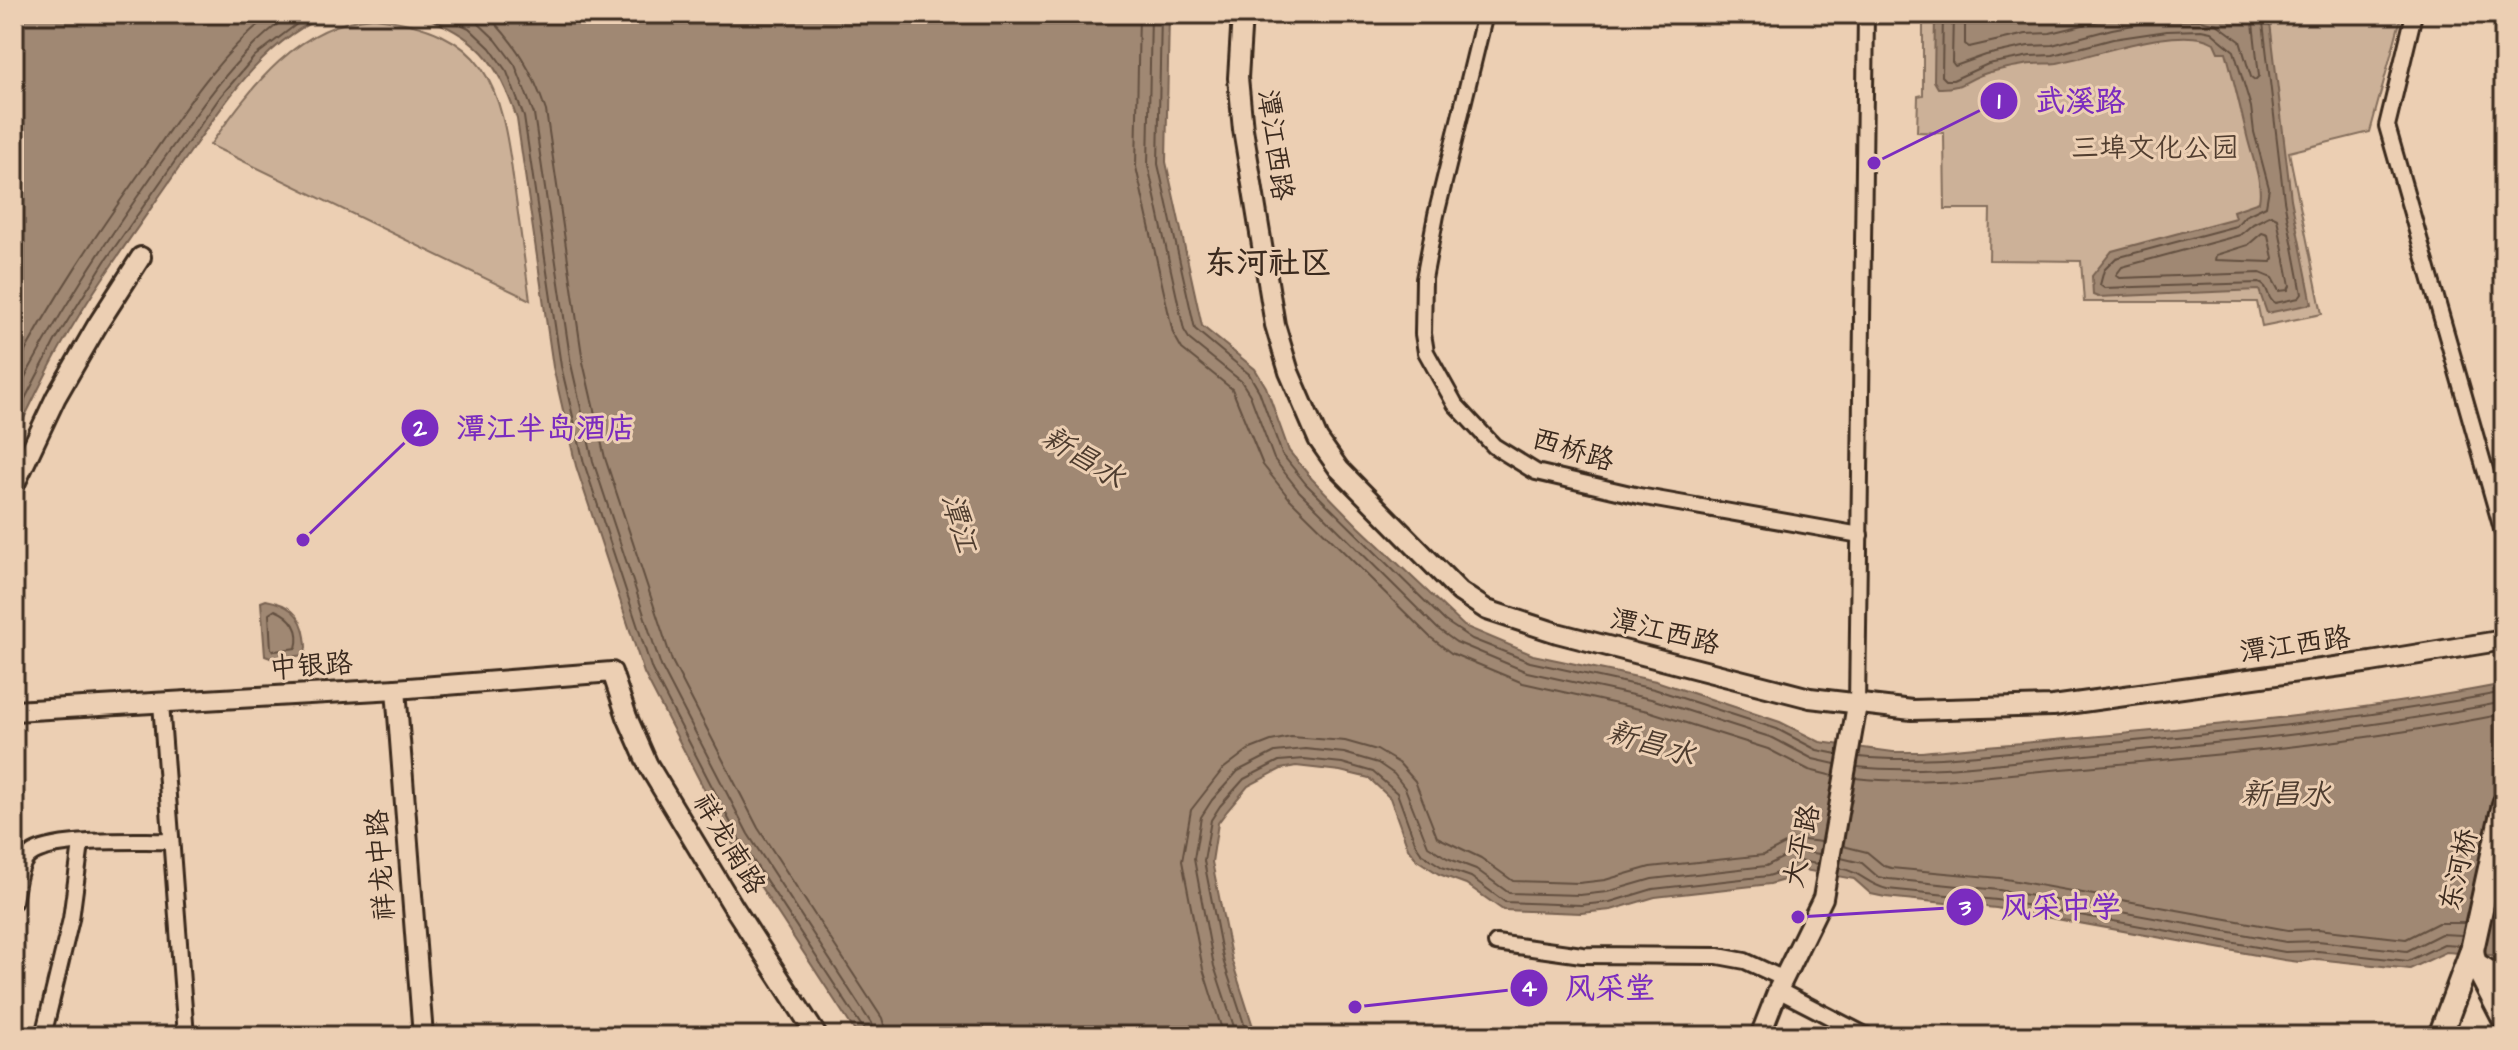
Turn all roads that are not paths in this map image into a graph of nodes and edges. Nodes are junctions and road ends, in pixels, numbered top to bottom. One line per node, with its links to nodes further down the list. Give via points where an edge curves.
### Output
1 (1242, 14): 13 (street, 潭江西路, via 1238,97 1275,325 1307,416 1339,469 1460,592 1487,610 1673,664)
2 (1485, 14): 7 (street, 西桥路, via 1424,279 1426,352 1455,404 1494,446 1536,472)
3 (1866, 14): 7 (street)
4 (2414, 14): 8 (street, via 2387,126)
5 (141, 257): 6 (street, via 56,397)
6 (14, 486)
7 (1860, 535): 13 (street)
8 (2504, 536)
9 (2504, 640): 13 (street, 潭江西路, via 2053,706 1912,710)
10 (612, 672): 11 (street, 中银路); 27 (street, 祥龙南路, via 648,765)
11 (396, 689): 12 (street, 中银路); 26 (street, 祥龙中路)
12 (161, 703): 14 (street, 中银路); 16 (street)
13 (1857, 705): 22 (street, 大平路, via 1823,898)
14 (14, 711)
15 (2504, 804): 20 (main road, 东河桥)
16 (171, 841): 17 (street); 25 (street)
17 (81, 844): 18 (street, via 48,846 29,855); 24 (street, via 71,919)
18 (14, 901)
19 (1496, 943): 22 (street, via 1582,955 1718,956 1745,961)
20 (2473, 955): 21 (street); 23 (main road); 30 (main road, 东河桥, via 2458,980)
21 (2504, 979)
22 (1781, 984): 28 (street, 大平路); 29 (street)
23 (2504, 1019)
24 (43, 1036)
25 (186, 1036)
26 (423, 1036)
27 (817, 1036)
28 (1760, 1036)
29 (1867, 1036)
30 (2440, 1036)

